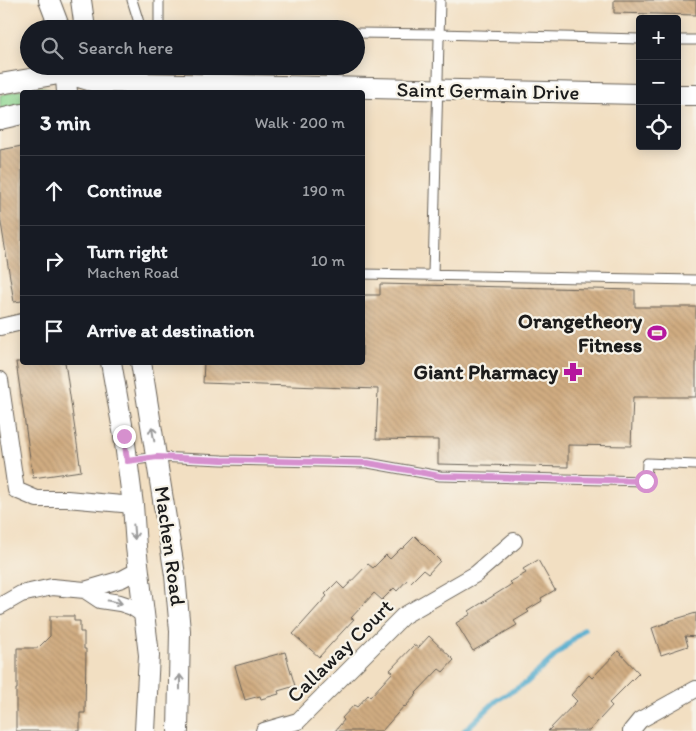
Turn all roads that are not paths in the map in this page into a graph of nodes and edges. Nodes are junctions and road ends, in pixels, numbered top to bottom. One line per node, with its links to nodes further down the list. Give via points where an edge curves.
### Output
1 (49, 0): 6 (street)
2 (81, 0): 7 (street)
3 (132, 0): 8 (lane)
4 (159, 0): 9 (lane)
5 (440, 0): 11 (lane)
6 (57, 20)
7 (84, 20)
8 (138, 20)
9 (159, 20)
10 (365, 33): 11 (lane)
11 (438, 34): 12 (lane); 19 (lane)
12 (636, 39)
13 (681, 40): 14 (lane)
14 (696, 40)
15 (66, 77): 16 (street, Saint Germain Drive); 17 (street, Saint Germain Drive)
16 (92, 83): 18 (street, Saint Germain Drive)
17 (0, 84)
18 (234, 89): 19 (street, Saint Germain Drive)
19 (437, 89): 20 (street, Saint Germain Drive); 26 (lane)
20 (636, 94)
21 (681, 95): 22 (street)
22 (696, 95)
23 (20, 114): 24 (street)
24 (0, 119)
25 (365, 274): 26 (lane)
26 (433, 275): 27 (lane)
27 (696, 280)
28 (20, 322): 29 (street)
29 (0, 327)
30 (112, 365): 35 (street, Machen Road)
31 (142, 365): 34 (street, Machen Road, one-way to 31)
32 (0, 380): 33 (street)
33 (3, 428): 37 (street, via 16,490 37,499)
34 (157, 457): 35 (lane); 36 (lane, via 368,463 440,476 646,481 647,463); 45 (street, Machen Road, one-way to 34, via 180,631)
35 (127, 461): 37 (street, Machen Road)
36 (696, 465)
37 (133, 505): 39 (street, Machen Road, one-way to 39)
38 (514, 541): 46 (street, Callaway Court, via 476,574 403,616 298,721)
39 (139, 570): 40 (street); 42 (street, Machen Road)
40 (86, 590): 41 (street, via 52,587 21,594); 42 (street, one-way to 42, via 100,600 120,603)
41 (0, 606)
42 (144, 614): 44 (street, Machen Road, via 149,655)
43 (696, 689): 47 (street, via 640,720)
44 (145, 731)
45 (178, 731)
46 (264, 731)
47 (631, 731)

